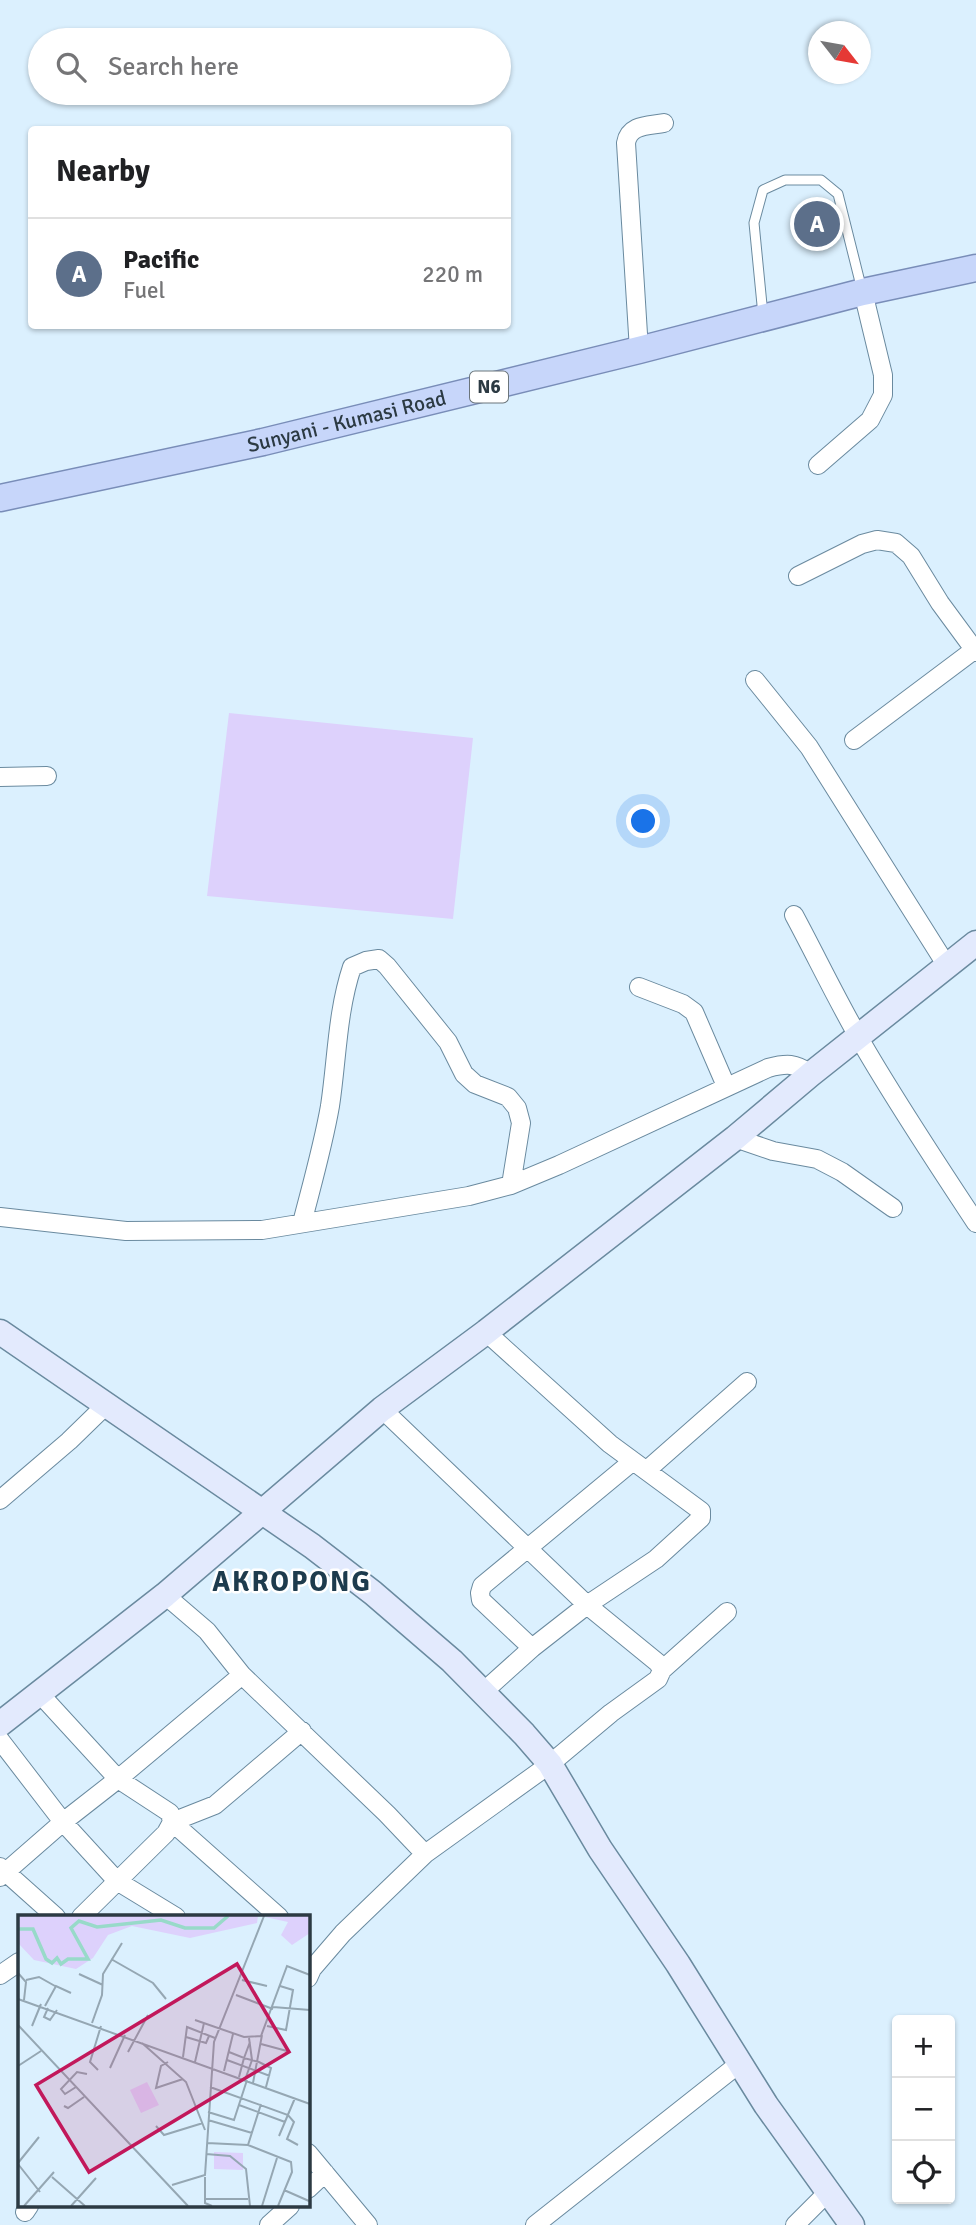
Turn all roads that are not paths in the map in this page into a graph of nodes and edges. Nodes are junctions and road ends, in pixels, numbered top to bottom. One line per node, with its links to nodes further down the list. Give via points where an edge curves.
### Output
1 (664, 123): 5 (street, via 634,129 626,143)
2 (976, 268): 3 (main road, Sunyani - Kumasi Road / N6)
3 (863, 292): 4 (main road, Sunyani - Kumasi Road / N6); 4 (lane, via 838,194 821,180 785,180 763,190 754,223); 6 (street, via 883,375 883,396 870,420)
4 (763, 316): 5 (main road, Sunyani - Kumasi Road / N6)
5 (639, 351): 7 (main road, Sunyani - Kumasi Road / N6, via 263,442)
6 (818, 465)
7 (0, 498)
8 (798, 576): 9 (street, via 862,544 877,540 896,543 911,556)
9 (975, 651): 11 (street)
10 (755, 680): 16 (street, via 809,747)
11 (854, 740)
12 (47, 776): 13 (street)
13 (0, 777)
14 (794, 915): 18 (street)
15 (976, 943): 16 (street)
16 (947, 966): 18 (street)
17 (639, 987): 20 (street, via 694,1012)
18 (858, 1037): 19 (street); 26 (street)
19 (811, 1074): 20 (street, via 787,1063); 21 (street)
20 (726, 1086): 22 (street)
21 (735, 1138): 23 (street, via 817,1159); 28 (street)
22 (511, 1185): 25 (street); 25 (street, via 521,1122 517,1108 508,1097 475,1084 464,1074 448,1042 387,966 379,959 366,961 352,967 347,982 330,1105)
23 (893, 1208)
24 (0, 1217): 25 (street, via 126,1231 262,1230)
25 (302, 1223)
26 (976, 1223)
27 (0, 1332): 30 (street)
28 (486, 1332): 31 (street); 32 (street, via 610,1444)
29 (747, 1382): 32 (street)
30 (106, 1405): 33 (street); 34 (street)
31 (382, 1409): 34 (street); 35 (street)
32 (640, 1465): 35 (street); 37 (street, via 701,1511 701,1518 656,1559)
33 (0, 1500)
34 (262, 1510): 36 (street); 42 (street, via 373,1593)
35 (528, 1549): 37 (street); 39 (street, via 482,1586 480,1593 481,1600)
36 (165, 1595): 41 (street, via 207,1631); 43 (street)
37 (587, 1605): 39 (street); 40 (street)
38 (727, 1612): 40 (street)
39 (532, 1648): 42 (street)
40 (662, 1671): 47 (street)
41 (242, 1675): 45 (street); 48 (street)
42 (482, 1693): 47 (street)
43 (40, 1694): 44 (street); 48 (street)
44 (0, 1724)
45 (302, 1731): 50 (street, via 215,1805); 51 (street)
46 (0, 1740): 49 (street)
47 (550, 1764): 51 (street); 61 (street)
48 (118, 1779): 49 (street); 50 (street, via 170,1813)
49 (63, 1822): 52 (street); 53 (street)
50 (172, 1822): 53 (street); 57 (street)
51 (425, 1854): 59 (street)
52 (2, 1873): 54 (street)
53 (117, 1881): 55 (street); 56 (street)
54 (54, 1915)
55 (83, 1915)
56 (173, 1915)
57 (277, 1915)
58 (18, 1963): 60 (street)
59 (310, 1971)
60 (0, 1975)
61 (740, 2063): 65 (street); 69 (street)
62 (310, 2155): 63 (street)
63 (325, 2173): 64 (street); 68 (street)
64 (310, 2187)
65 (828, 2192): 70 (street); 71 (street)
66 (288, 2208): 67 (street)
67 (269, 2225)
68 (368, 2225)
69 (535, 2225)
70 (795, 2225)
71 (852, 2225)

